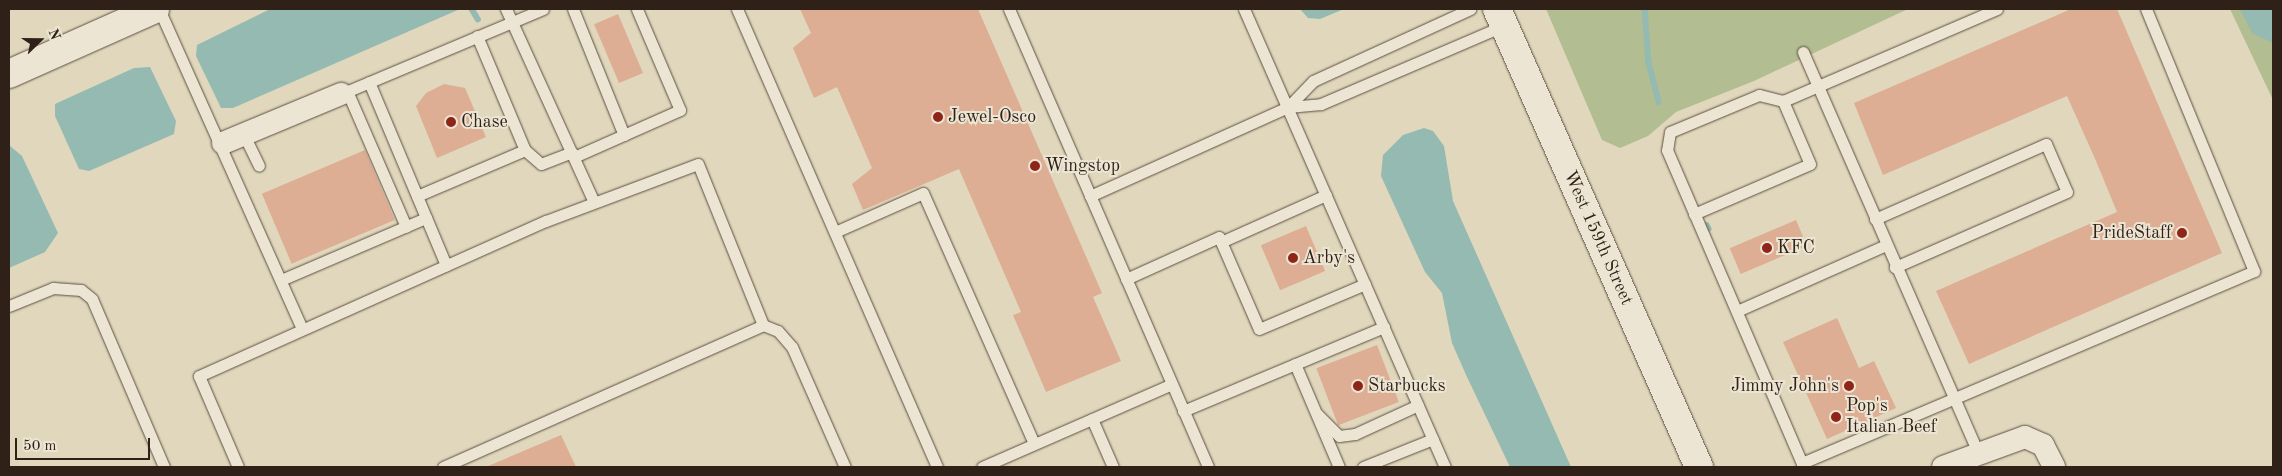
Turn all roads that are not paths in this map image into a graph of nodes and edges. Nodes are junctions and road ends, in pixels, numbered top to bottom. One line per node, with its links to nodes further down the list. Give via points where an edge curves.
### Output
1 (157, 9): 12 (main road); 25 (lane)
2 (506, 9): 14 (lane)
3 (543, 9): 14 (lane)
4 (573, 9): 23 (lane)
5 (637, 9): 23 (lane, via 680,110)
6 (737, 9): 37 (lane)
7 (1009, 9): 31 (lane)
8 (1244, 9): 22 (lane)
9 (1470, 9): 22 (lane, via 1313,81)
10 (1997, 9): 19 (lane)
11 (2146, 9): 52 (lane, via 2254,271)
12 (132, 14): 17 (main road)
13 (1501, 17): 22 (lane, via 1321,104); 71 (main road, West 159th Street)
14 (512, 21): 15 (lane); 27 (lane)
15 (477, 36): 18 (lane); 26 (lane)
16 (1803, 52): 19 (lane)
17 (9, 74)
18 (370, 82): 20 (lane); 30 (lane)
19 (1818, 86): 21 (lane); 35 (lane)
20 (344, 93): 24 (street); 36 (lane)
21 (1783, 101): 33 (lane, via 1810,164); 33 (lane, via 1759,95 1670,132 1666,150)
22 (1288, 107): 29 (lane); 31 (lane)
23 (624, 134): 27 (lane)
24 (244, 135): 25 (street); 28 (lane)
25 (223, 144): 43 (lane)
26 (525, 150): 27 (lane, via 541,164); 30 (lane)
27 (573, 154): 32 (lane)
28 (259, 166)
29 (1326, 195): 38 (lane); 44 (lane)
30 (417, 196): 34 (lane)
31 (1090, 196): 42 (lane)
32 (594, 202): 40 (lane); 47 (lane, via 698,164)
33 (1694, 214): 46 (lane)
34 (426, 218): 36 (lane); 40 (lane)
35 (1875, 219): 39 (lane); 41 (lane, via 2046,144 2067,192)
36 (406, 227): 43 (lane)
37 (835, 232): 58 (lane, via 923,193); 64 (lane)
38 (1221, 242): 42 (lane, via 1219,237); 44 (lane, via 1259,329)
39 (1886, 246): 41 (lane); 46 (lane)
40 (446, 265): 49 (lane)
41 (1895, 267): 52 (lane)
42 (1126, 279): 51 (lane)
43 (281, 280): 49 (lane)
44 (1365, 284): 48 (lane)
45 (9, 306): 60 (lane, via 53,288 81,290 92,299)
46 (1737, 311): 52 (lane, via 1802,463)
47 (763, 325): 62 (lane); 63 (lane, via 778,331 792,347)
48 (1384, 326): 50 (lane); 53 (lane)
49 (302, 329): 61 (lane, via 199,376)
50 (1295, 364): 54 (lane); 55 (lane)
51 (1172, 384): 54 (lane); 56 (lane)
52 (1952, 399): 59 (lane)
53 (1418, 405): 55 (lane, via 1355,434 1339,436); 57 (lane)
54 (1184, 411): 67 (lane)
55 (1318, 414): 68 (lane)
56 (1092, 419): 58 (lane); 66 (lane)
57 (1433, 439): 69 (lane); 70 (lane)
58 (1034, 444): 65 (lane)
59 (1982, 460): 72 (street); 73 (street, via 2025,437 2043,444)
60 (164, 467)
61 (238, 467)
62 (443, 467)
63 (845, 467)
64 (937, 467)
65 (982, 467)
66 (1113, 467)
67 (1208, 467)
68 (1339, 467)
69 (1363, 467)
70 (1445, 467)
71 (1699, 467)
72 (1943, 467)
73 (2054, 467)

